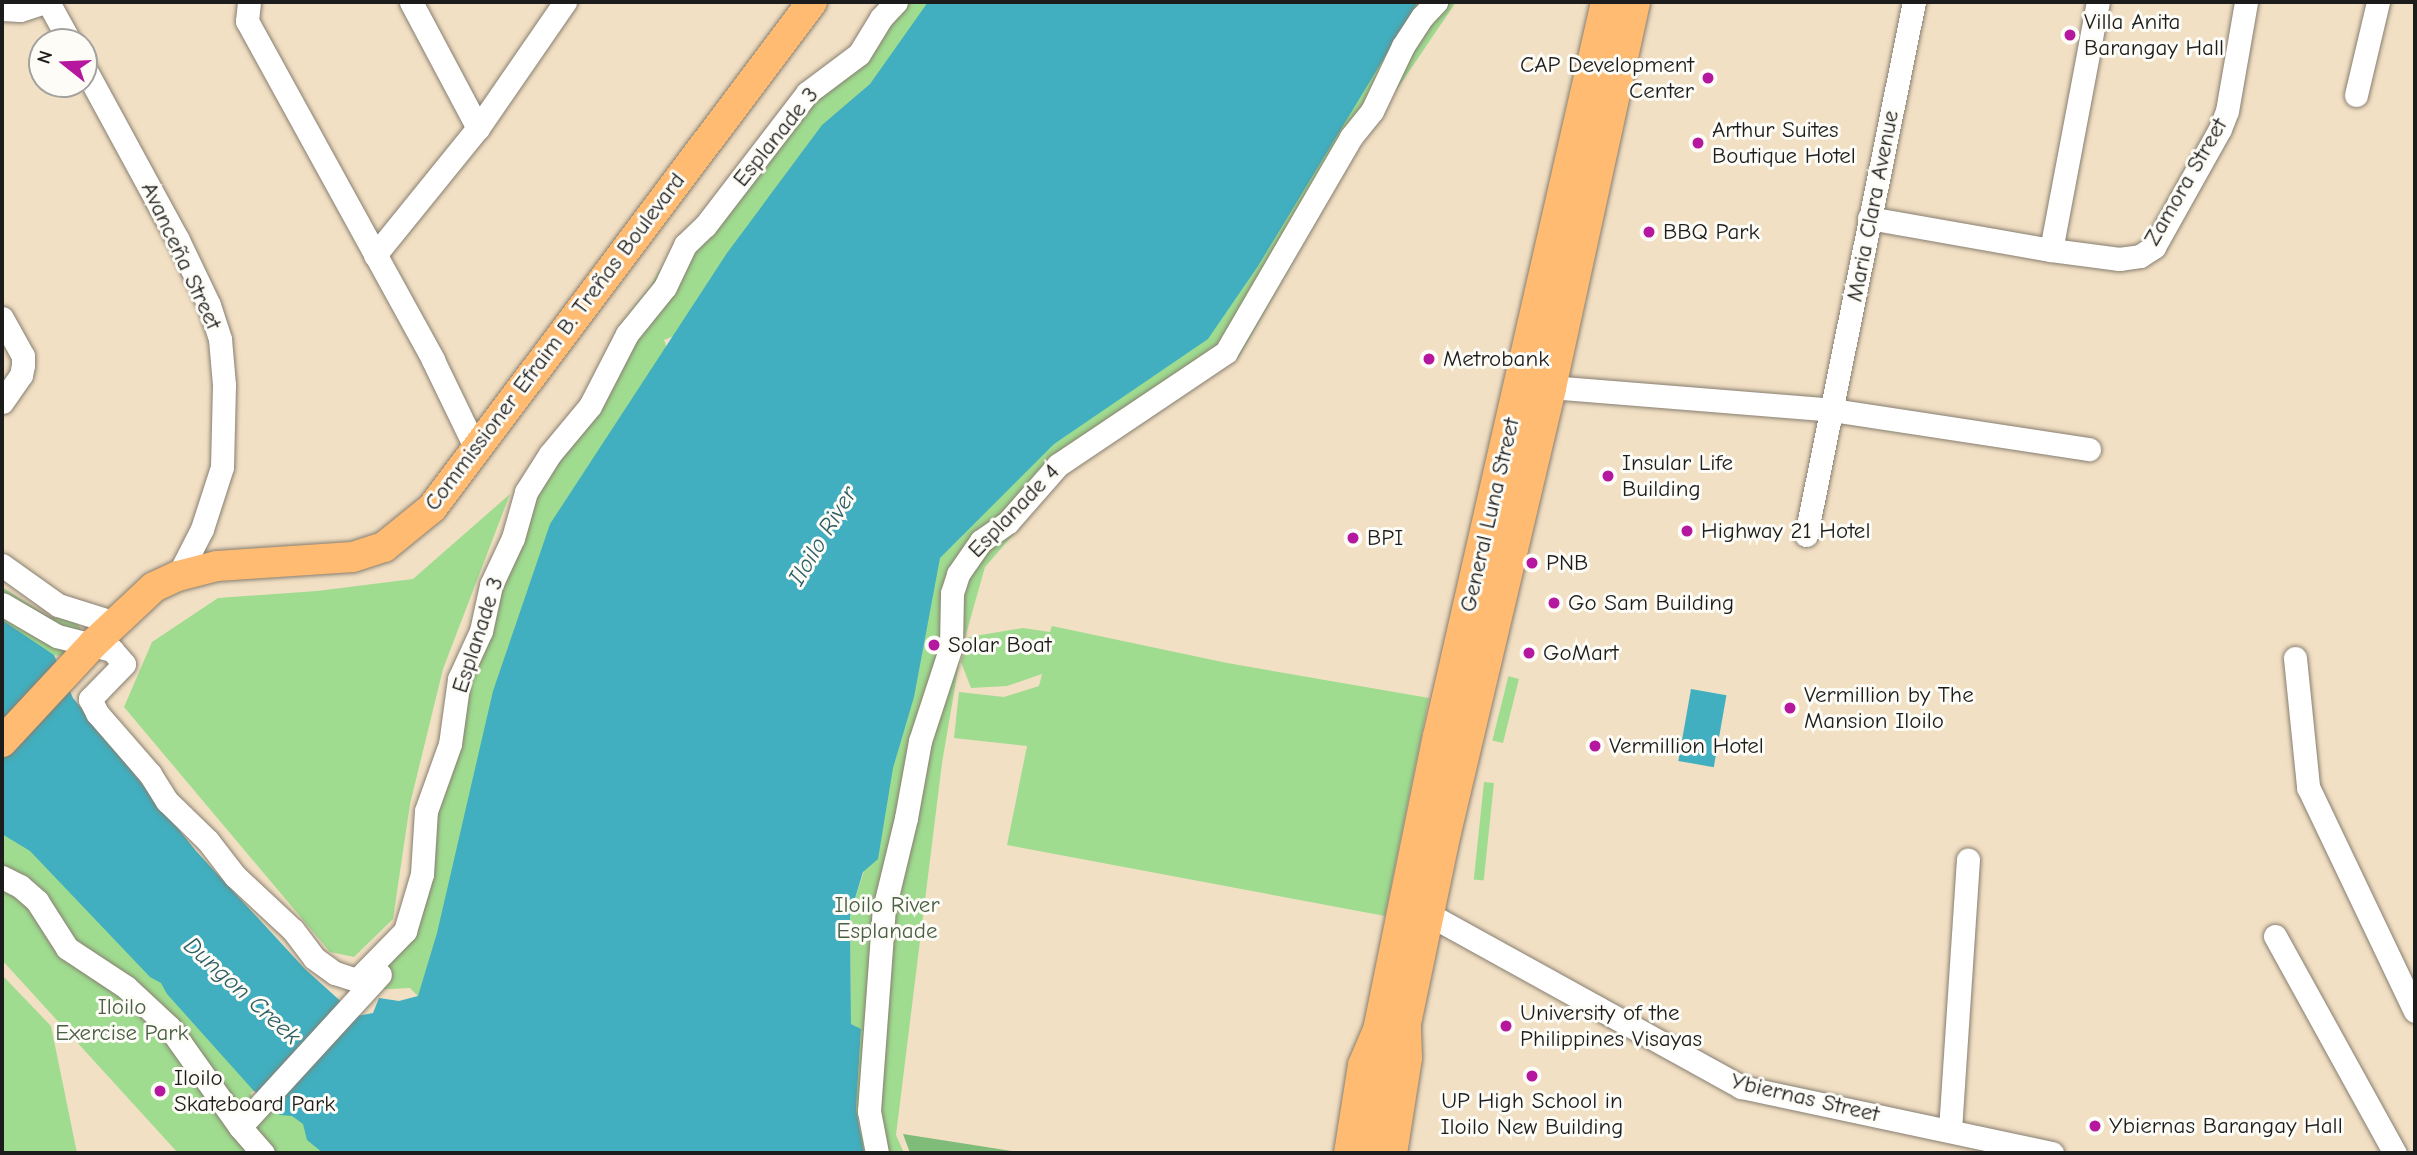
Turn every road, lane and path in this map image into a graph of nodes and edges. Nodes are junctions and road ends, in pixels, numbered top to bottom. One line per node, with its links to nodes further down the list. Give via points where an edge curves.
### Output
1 (46, 2): 14 (street, via 20,10); 15 (street)
2 (249, 2): 21 (street, via 247,21)
3 (411, 2): 18 (street)
4 (812, 2): 27 (main road, Commissioner Efraim B. Treñas Boulevard)
5 (896, 2): 41 (street, Esplanade 3, via 859,54 807,93 705,226 685,245 665,286 627,334 590,406 526,492 513,538 491,585 481,631 459,679 450,744 426,811 422,874 405,931)
6 (1436, 2): 47 (street, Esplanade 4, via 1403,46 1372,111 1351,136 1226,352 1058,465 1007,522 981,541 958,574 952,593 951,646 920,741 884,909 869,1096)
7 (1607, 2): 22 (highway, General Luna Street)
8 (1633, 2): 22 (highway, General Luna Street)
9 (1914, 2): 19 (street, Maria Clara Avenue)
10 (2098, 2): 20 (street)
11 (2246, 2): 20 (street, Zamora Street, via 2227,111 2154,247 2130,259)
12 (2378, 2): 17 (street)
13 (558, 5): 18 (street)
14 (2, 9)
15 (62, 28)
16 (98, 93): 31 (street, Avanceña Street, via 177,238 220,339 222,467 202,529)
17 (2356, 95)
18 (478, 128): 21 (street)
19 (1869, 218): 20 (street, Zamora Street); 26 (street, Maria Clara Avenue)
20 (2052, 250)
21 (375, 255): 27 (street)
22 (1551, 311): 24 (highway, General Luna Street); 43 (highway, General Luna Street, via 1412,860)
23 (2, 317): 25 (street, via 23,356 23,365)
24 (1549, 387): 26 (street); 39 (highway, General Luna Street)
25 (2, 401)
26 (1833, 410): 28 (street); 29 (street, Maria Clara Avenue)
27 (476, 449): 31 (main road, Commissioner Efraim B. Treñas Boulevard, via 432,508 384,547 353,557 217,566)
28 (2089, 449)
29 (1806, 535)
30 (2, 565): 33 (street, via 58,605)
31 (178, 576): 33 (main road, Commissioner Efraim B. Treñas Boulevard, via 154,587)
32 (2, 604): 34 (street, via 74,643)
33 (115, 623): 34 (main road, Commissioner Efraim B. Treñas Boulevard)
34 (84, 655): 36 (main road, Commissioner Efraim B. Treñas Boulevard); 41 (street, Esplanade 3, via 112,650 124,664 90,699 97,713 181,817 293,930 314,958 335,973 357,980)
35 (2295, 658): 42 (street, via 2308,788)
36 (2, 742)
37 (1968, 860): 45 (street)
38 (2, 877): 44 (street, via 37,901 67,948 126,987 169,1027)
39 (1428, 914): 43 (highway, General Luna Street); 45 (street, Ybiernas Street, via 1741,1087)
40 (2275, 936): 52 (street)
41 (392, 946): 44 (street, via 399,955)
42 (2415, 1011)
43 (1389, 1036): 48 (highway, General Luna Street, via 1364,1065); 49 (main road); 50 (highway, General Luna Street, via 1405,1057)
44 (240, 1127): 46 (street)
45 (1950, 1130): 51 (street, Ybiernas Street)
46 (263, 1153)
47 (877, 1153)
48 (1350, 1153)
49 (1367, 1153)
50 (1390, 1153)
51 (2052, 1153)
52 (2395, 1153)

